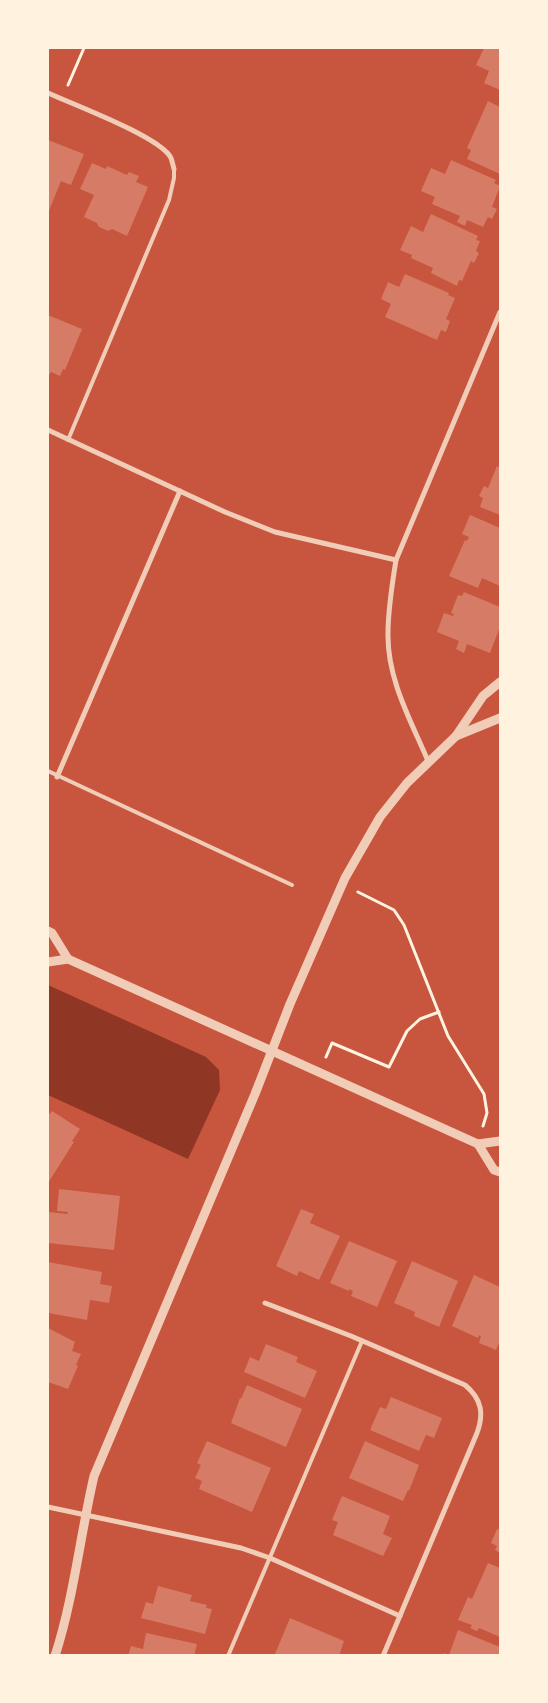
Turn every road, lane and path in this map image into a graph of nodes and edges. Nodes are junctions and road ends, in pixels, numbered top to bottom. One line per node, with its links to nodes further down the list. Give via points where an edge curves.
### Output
1 (84, 48): 3 (path)
2 (48, 93): 3 (street)
3 (62, 100): 4 (street, via 152,141 170,157)
4 (174, 169): 7 (lane, via 169,200)
5 (500, 312): 9 (street)
6 (48, 430): 7 (street)
7 (68, 440): 8 (street)
8 (180, 491): 9 (street, via 275,532); 15 (street)
9 (396, 560): 13 (street, via 387,635 391,666 399,694)
10 (500, 682): 12 (street, via 483,696)
11 (500, 718): 12 (street)
12 (456, 736): 13 (street)
13 (428, 761): 17 (street, via 380,817)
14 (48, 771): 15 (lane)
15 (57, 777): 16 (lane)
16 (292, 885)
17 (342, 885): 21 (path, via 394,910 404,925); 22 (street)
18 (48, 931): 19 (street)
19 (68, 959): 20 (street); 22 (street)
20 (48, 962)
21 (439, 1012): 23 (path, via 420,1019 407,1031 389,1067 332,1044); 25 (path, via 448,1036 484,1094 487,1113)
22 (271, 1051): 23 (street); 30 (street, via 94,1476)
23 (319, 1073): 25 (street)
24 (500, 1141): 25 (street)
25 (478, 1144): 26 (street, via 494,1170)
26 (500, 1172)
27 (265, 1303): 28 (street)
28 (362, 1341): 31 (lane); 32 (street, via 465,1385 481,1405 477,1434)
29 (48, 1507): 30 (street)
30 (86, 1513): 31 (street, via 241,1548); 33 (street, via 67,1613)
31 (270, 1558): 32 (street); 34 (lane)
32 (400, 1616): 35 (street)
33 (55, 1656)
34 (228, 1656)
35 (383, 1656)

